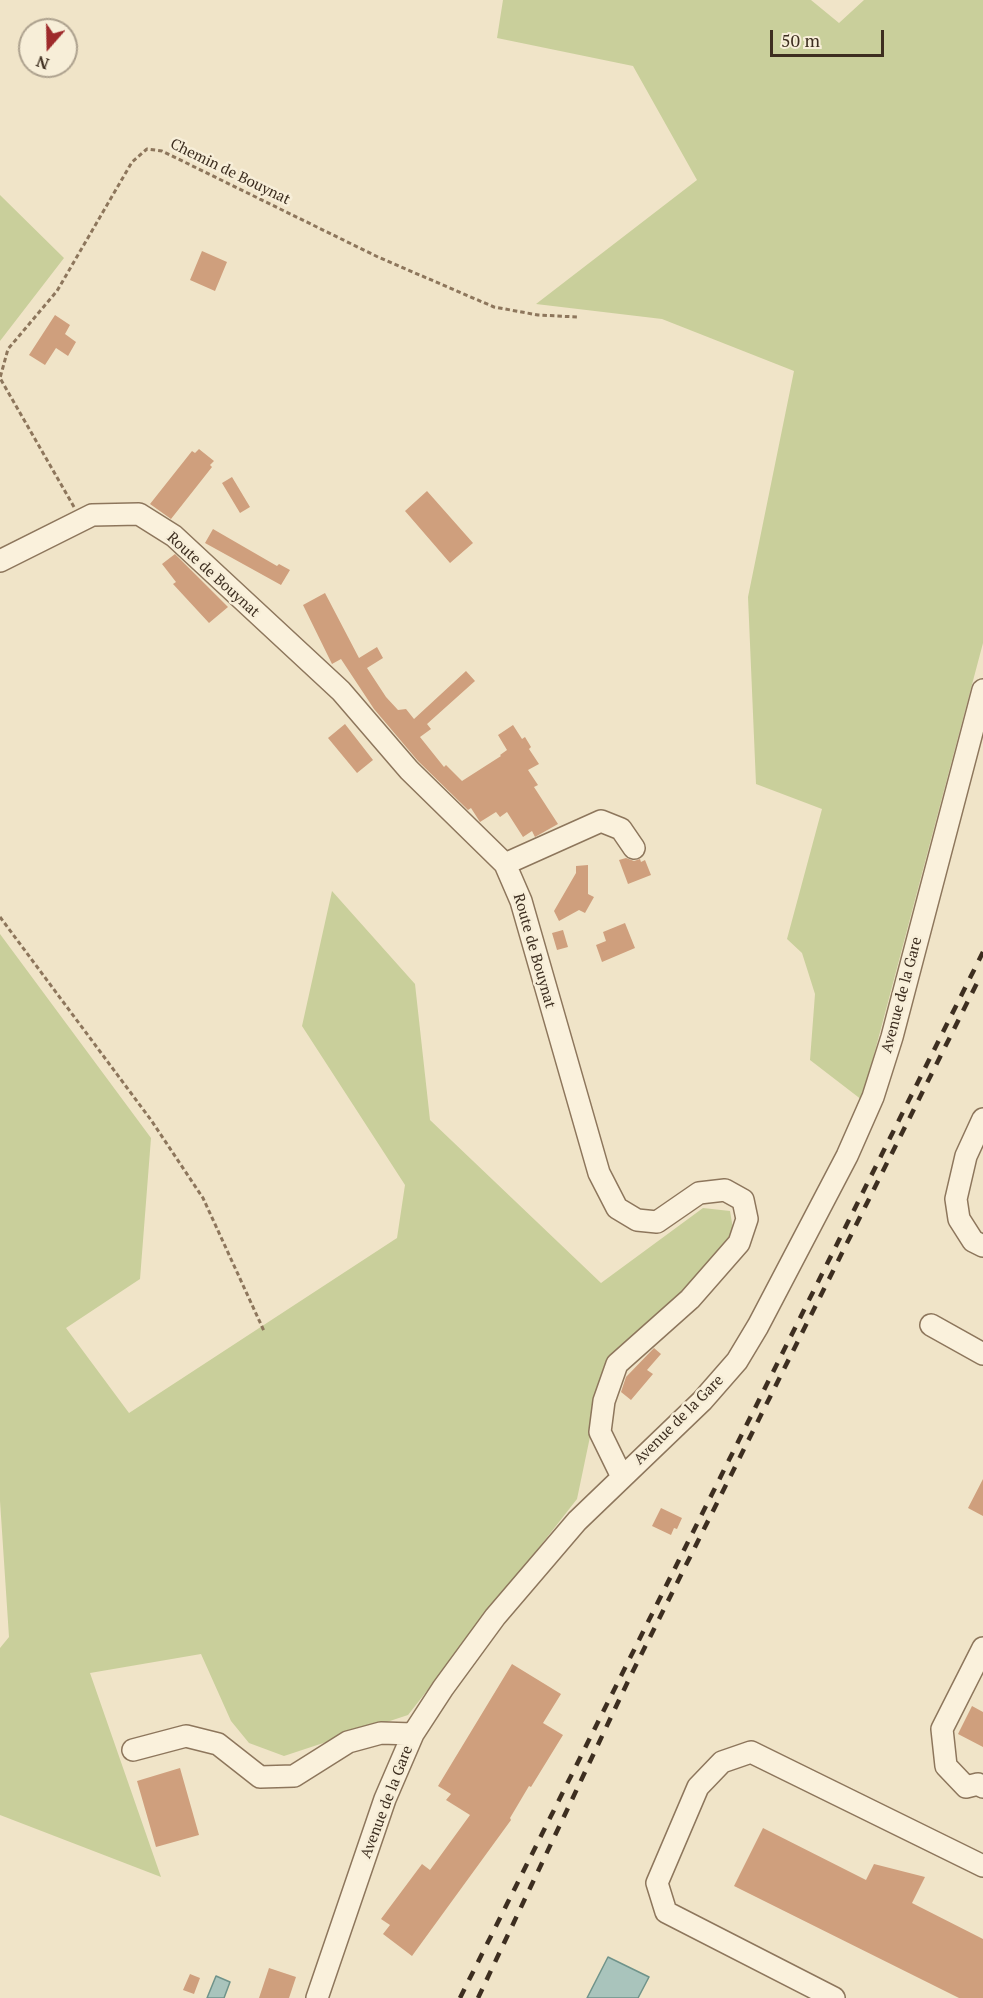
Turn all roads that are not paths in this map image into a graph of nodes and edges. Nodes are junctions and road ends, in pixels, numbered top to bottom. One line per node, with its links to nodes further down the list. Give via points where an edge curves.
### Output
1 (0, 561): 4 (street, Route de Bouynat, via 92,514 139,514 174,536 341,692 409,770)
2 (983, 690): 9 (street, Avenue de la Gare, via 892,1037 873,1097 847,1156 736,1361 702,1401)
3 (634, 848): 4 (street, via 621,829 601,822)
4 (505, 864): 9 (street, Route de Bouynat, via 521,901 599,1173 617,1208 637,1220 657,1222 699,1192 726,1190 743,1200 747,1219 739,1244 690,1299 617,1364 604,1401 600,1432)
5 (983, 1119): 6 (street, via 966,1156 956,1199 959,1219 974,1241)
6 (983, 1246)
7 (931, 1325): 8 (street)
8 (983, 1354)
9 (622, 1477): 11 (street, Avenue de la Gare, via 577,1521 495,1617)
10 (983, 1648): 13 (street, via 942,1729 946,1766 966,1787)
11 (413, 1734): 12 (street, via 381,1733 348,1742 294,1776 260,1777 218,1744 186,1736); 15 (street, Avenue de la Gare, via 385,1799)
12 (133, 1750)
13 (983, 1787)
14 (983, 1866): 16 (street, via 751,1752 722,1762 698,1787 657,1883 666,1912)
15 (318, 1998)
16 (834, 1998)

